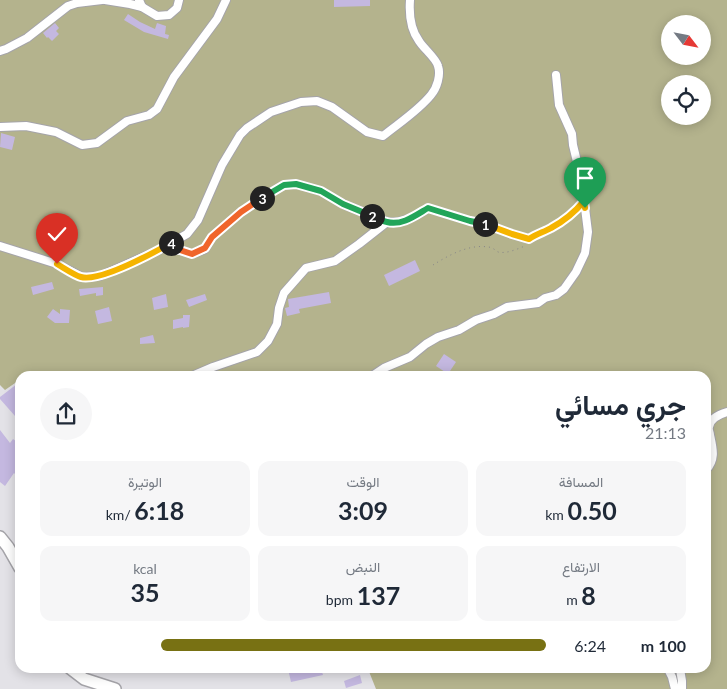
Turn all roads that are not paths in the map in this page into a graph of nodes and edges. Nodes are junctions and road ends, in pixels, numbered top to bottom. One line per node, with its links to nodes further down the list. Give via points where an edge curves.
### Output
1 (103, 0): 5 (street); 6 (street, via 68,6 27,38)
2 (180, 0): 5 (street, via 169,15 157,16)
3 (226, 0): 8 (street, via 217,19 174,77 158,109 149,115 127,121 97,143 82,145 56,132 26,126)
4 (410, 0): 11 (street, via 411,25 438,66 438,81 421,106 383,136 367,132 332,106 317,101 301,102 271,112 240,135 222,165 198,220 188,234)
5 (140, 4)
6 (0, 51)
7 (556, 75): 9 (street, via 558,99 572,134)
8 (0, 127)
9 (584, 201): 10 (street, via 574,213 529,239 428,208 407,220); 14 (street, via 588,232 585,253 564,289 538,302 507,307 476,320 438,337 410,357)
10 (387, 222): 11 (street, via 321,191 296,184 284,185 241,212 212,237 205,248 192,254 174,250); 13 (street, via 335,261 306,268 284,293 277,324 257,352)
11 (173, 242): 12 (street, via 113,271 82,277 57,264)
12 (0, 246)
13 (204, 371)
14 (380, 371)
15 (727, 412): 16 (street, via 719,414)
16 (711, 423)
17 (711, 437): 18 (street, via 714,452)
18 (711, 461)
19 (0, 537): 20 (street)
20 (15, 559)
21 (76, 673): 24 (street, via 84,680)
22 (670, 673): 25 (street)
23 (681, 673): 26 (street)
24 (115, 689)
25 (675, 689)
26 (682, 689)

